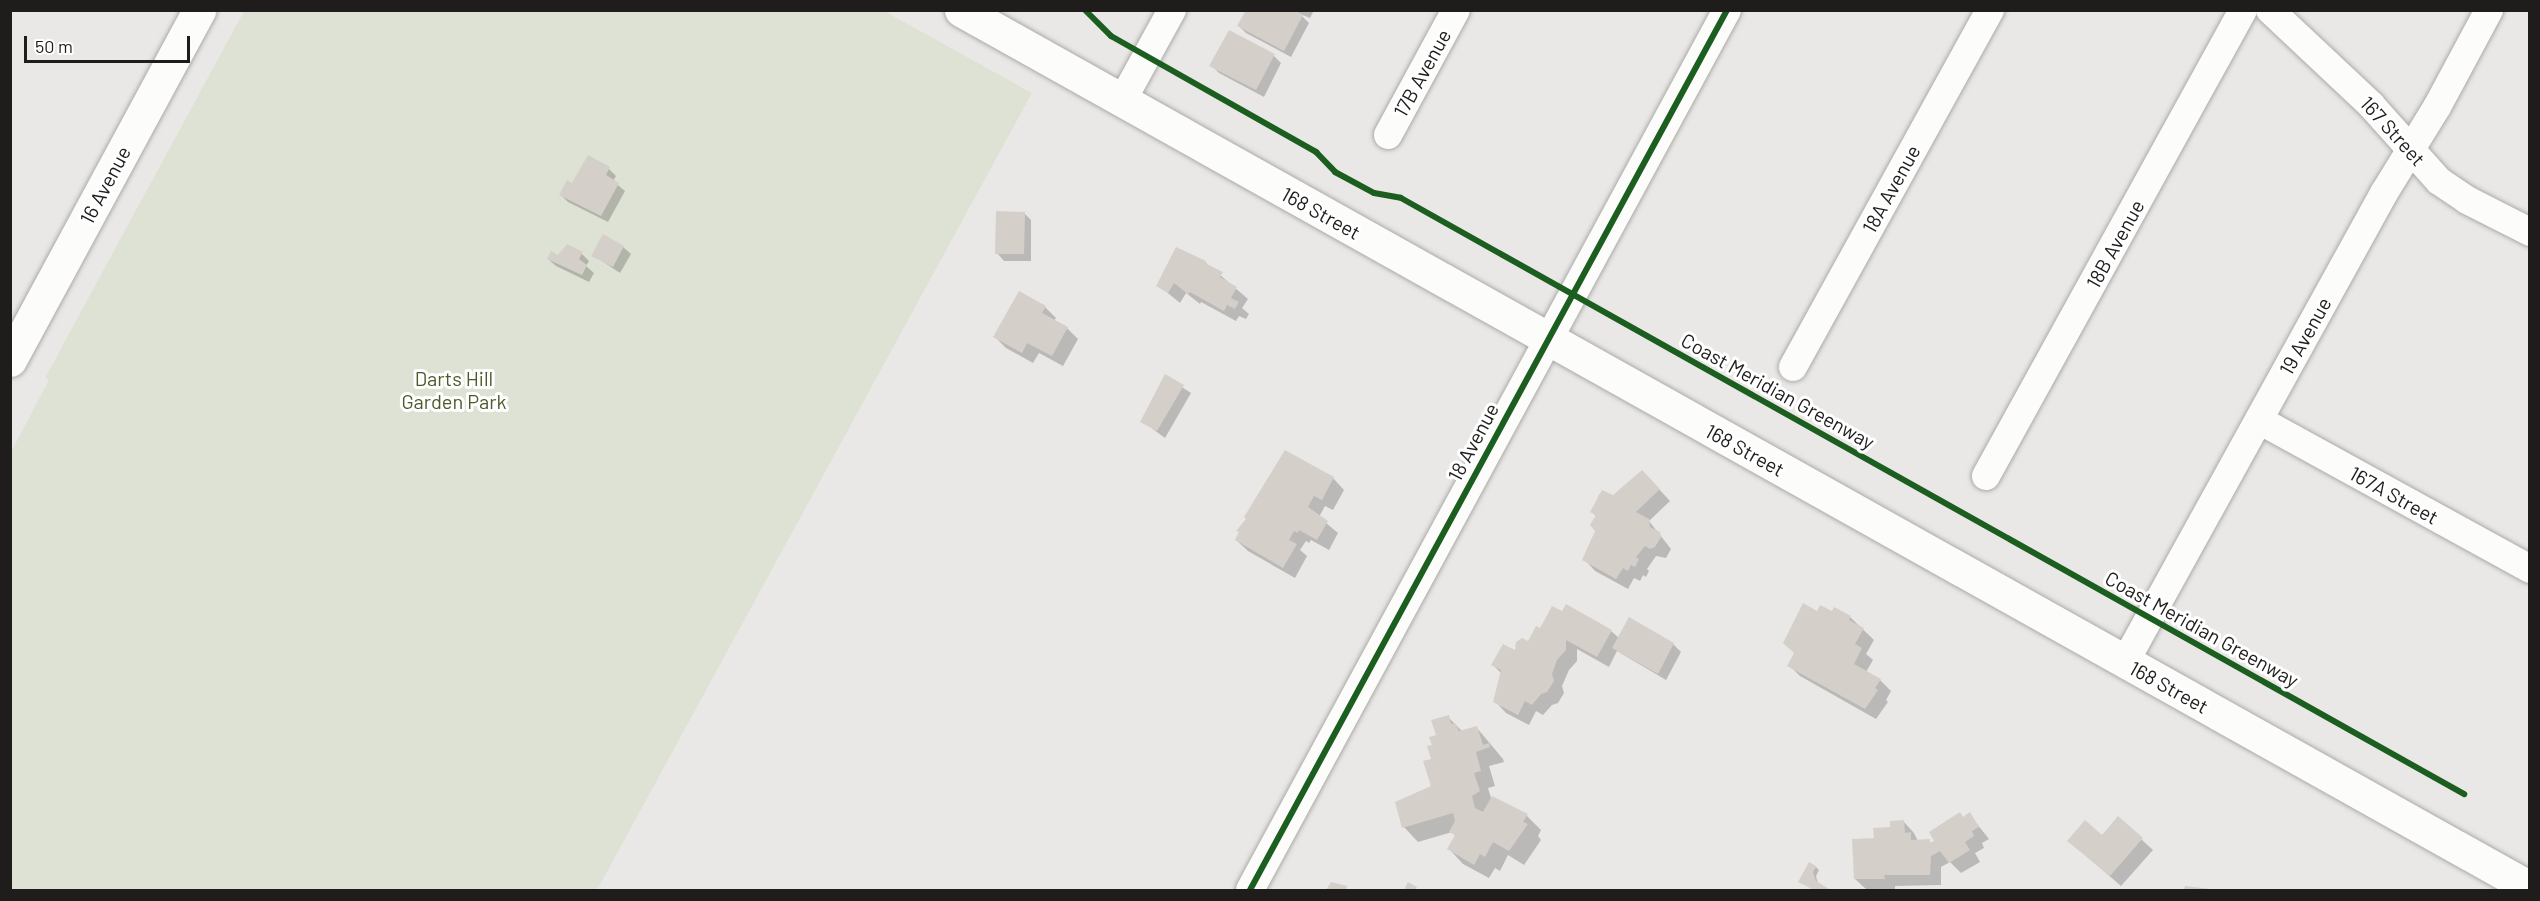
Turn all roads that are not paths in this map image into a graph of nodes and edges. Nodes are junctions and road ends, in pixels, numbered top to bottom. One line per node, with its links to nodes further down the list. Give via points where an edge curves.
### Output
1 (199, 10): 15 (main road, 16 Avenue)
2 (961, 10): 10 (main road, 168 Street)
3 (1172, 10): 10 (street)
4 (1456, 10): 11 (street, 17B Avenue)
5 (1727, 10): 14 (street, 18 Avenue)
6 (1990, 10): 16 (street, 18A Avenue)
7 (2243, 10): 18 (street, 18B Avenue)
8 (2270, 10): 12 (street, 167 Street, via 2371,105)
9 (2489, 10): 12 (street, 19 Avenue)
10 (1122, 101): 14 (main road, 168 Street)
11 (1388, 135)
12 (2410, 151): 13 (street, 167 Street, via 2439,181); 17 (street, 19 Avenue)
13 (2529, 232)
14 (1547, 340): 20 (main road, 168 Street); 22 (street, 18 Avenue)
15 (10, 360)
16 (1793, 367)
17 (2259, 420): 19 (street, 167A Street); 20 (street, 19 Avenue)
18 (1986, 476)
19 (2529, 569)
20 (2125, 662): 21 (main road, 168 Street)
21 (2529, 888)
22 (1250, 891)

